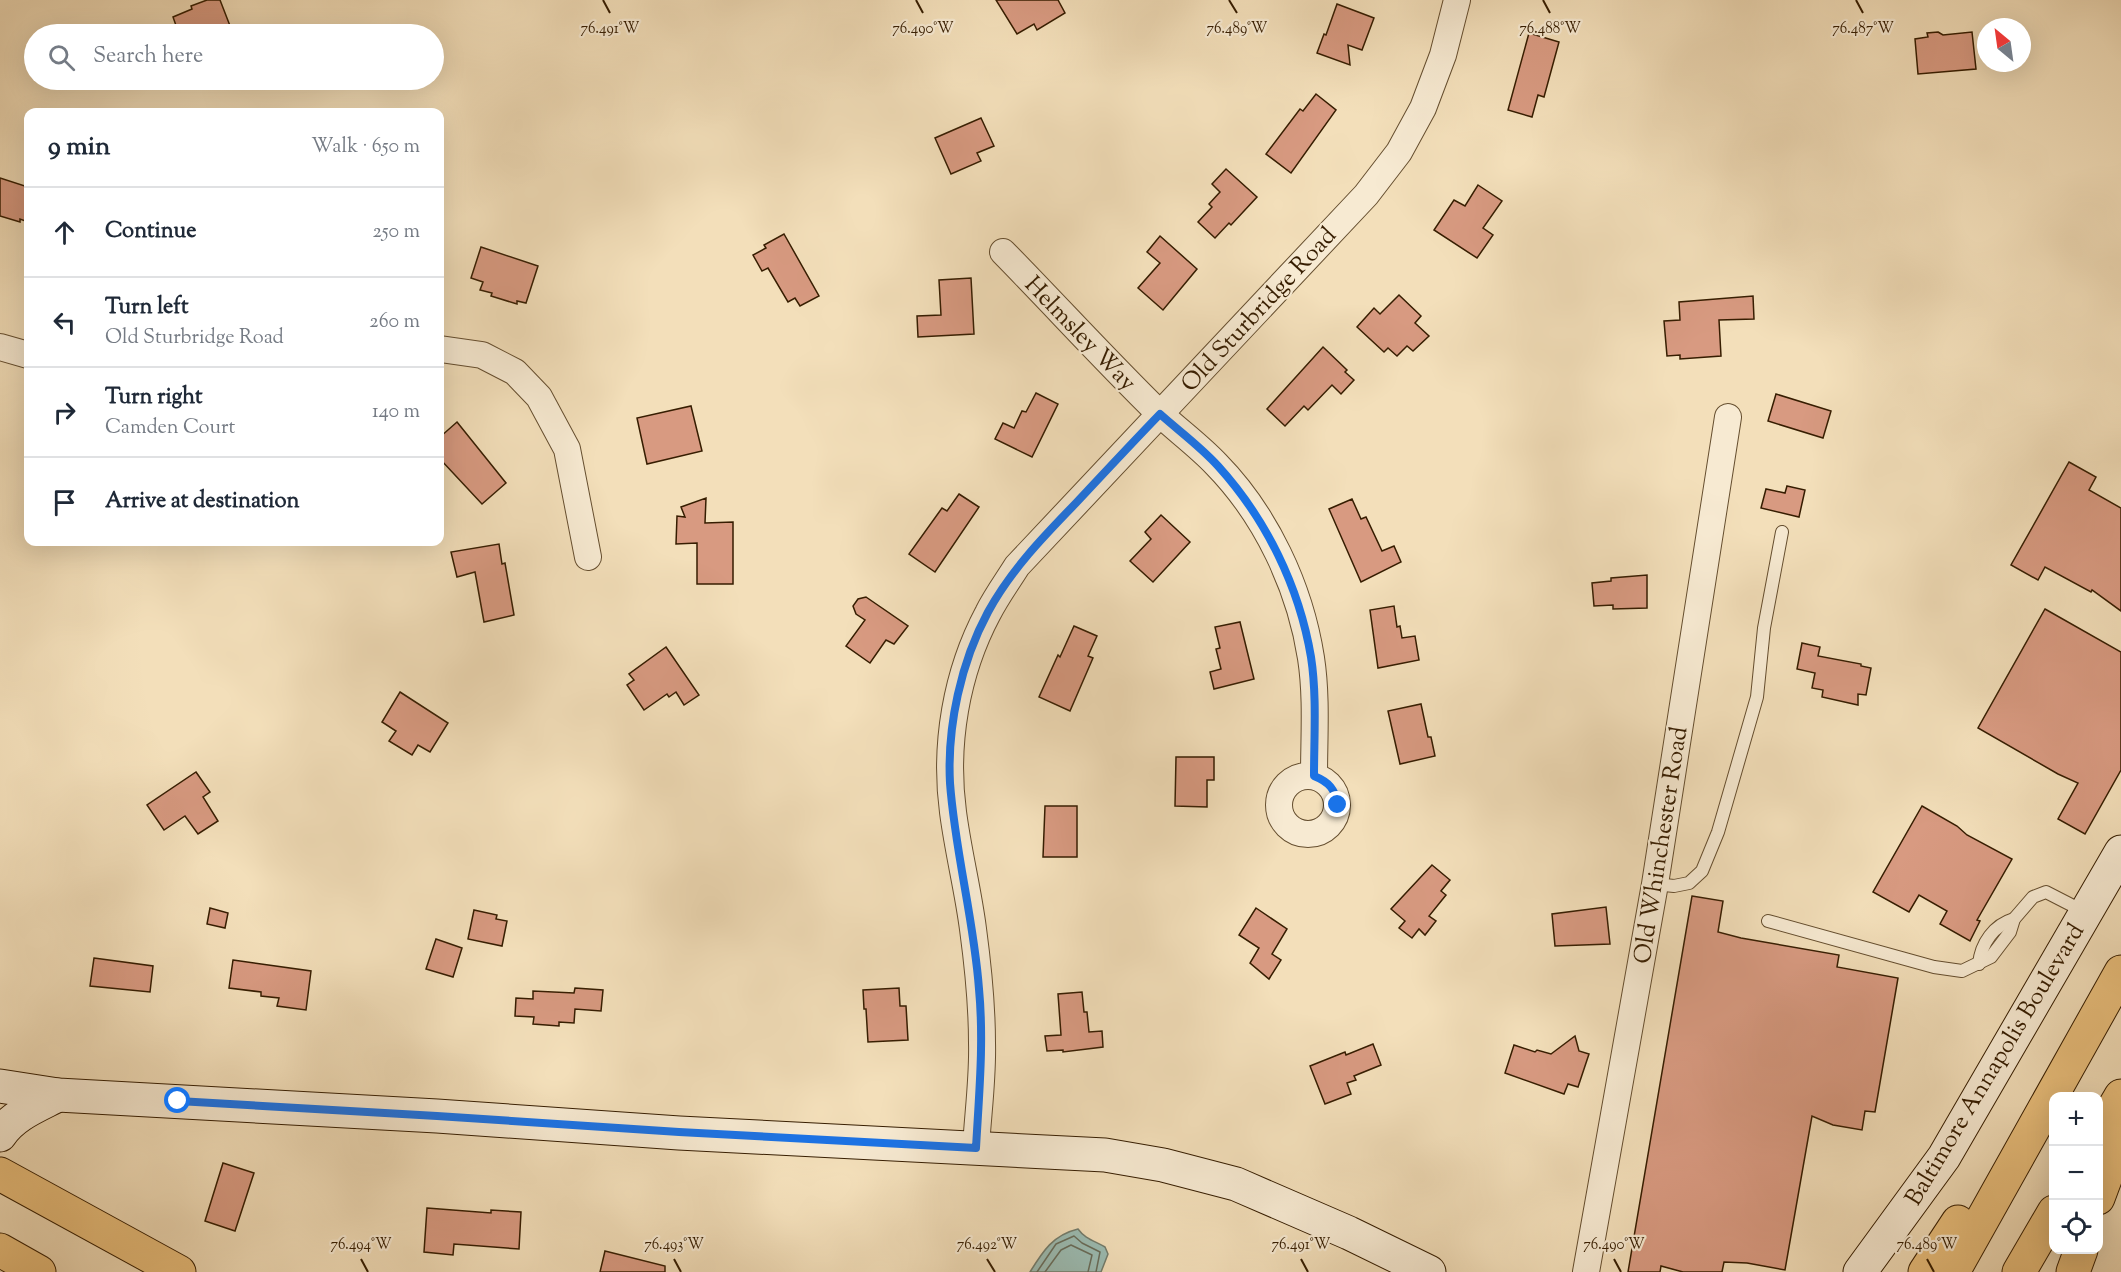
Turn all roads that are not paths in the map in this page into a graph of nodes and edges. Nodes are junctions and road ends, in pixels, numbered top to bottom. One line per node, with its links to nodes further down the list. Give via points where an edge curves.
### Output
1 (1457, 0): 6 (street, Old Sturbridge Road, via 1443,55 1423,108 1399,152 1366,195)
2 (1003, 252): 6 (street, Helmsley Way)
3 (0, 347): 5 (street)
4 (444, 350): 9 (street, via 482,355 515,372 539,397 567,449)
5 (24, 354)
6 (1160, 414): 10 (street, Helmsley Way, via 1216,464 1249,504 1290,580 1311,657); 23 (street, Old Sturbridge Road, via 1017,566 987,613 955,707 950,780 973,928 982,1044)
7 (1728, 417): 12 (street, Old Whinchester Road)
8 (1782, 532): 12 (lane, via 1764,628 1757,697 1718,832 1702,872 1689,883)
9 (588, 557)
10 (1314, 776)
11 (2121, 852): 13 (street, Baltimore Annapolis Boulevard)
12 (1655, 884): 32 (street, Old Whinchester Road)
13 (2086, 913): 14 (lane, via 2046,892 2033,897 2014,920 2001,923 1980,950 1979,964 1962,971 1934,967); 33 (street, Baltimore Annapolis Boulevard, via 1944,1157)
14 (1768, 921)
15 (2121, 972): 16 (highway)
16 (2103, 1003): 34 (highway); 35 (highway)
17 (0, 1086): 18 (street)
18 (58, 1095): 21 (street, via 23,1113); 23 (street)
19 (2121, 1096): 20 (highway)
20 (2103, 1127)
21 (0, 1135)
22 (2121, 1136): 25 (highway)
23 (976, 1148): 31 (street, via 1105,1155 1201,1174 1236,1184)
24 (0, 1174): 30 (highway)
25 (2103, 1185)
26 (2049, 1221): 36 (highway)
27 (0, 1250): 29 (highway)
28 (2080, 1254): 37 (highway)
29 (39, 1272)
30 (179, 1272)
31 (1429, 1272)
32 (1586, 1272)
33 (1860, 1272)
34 (1925, 1272)
35 (1953, 1272)
36 (2019, 1272)
37 (2073, 1272)

